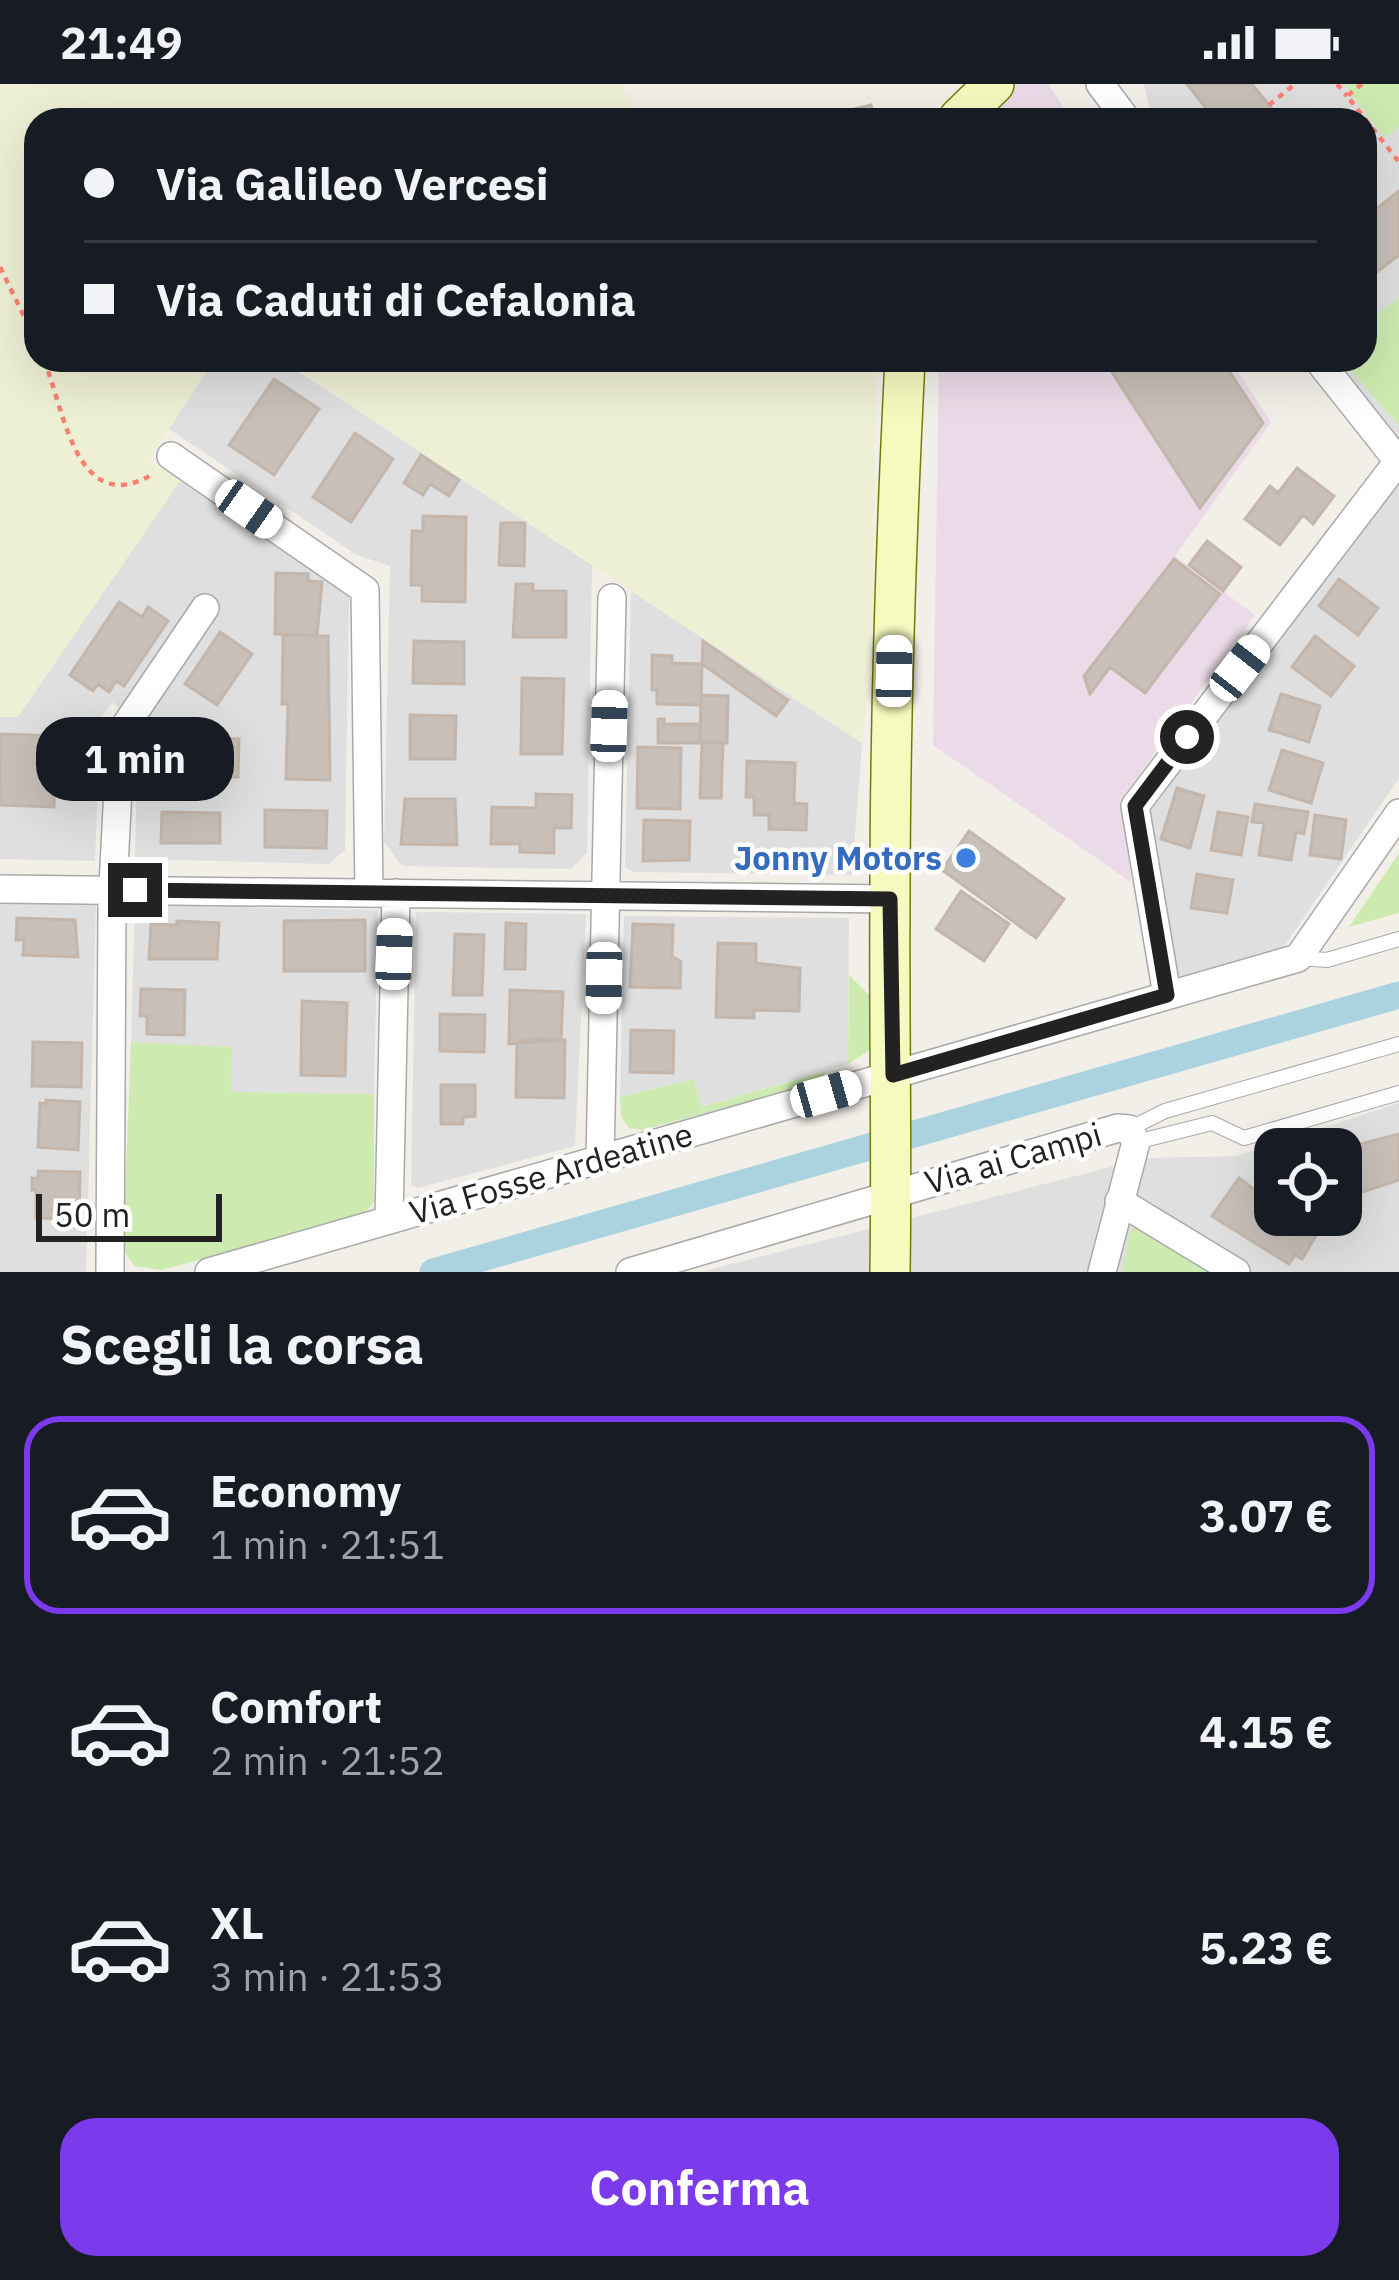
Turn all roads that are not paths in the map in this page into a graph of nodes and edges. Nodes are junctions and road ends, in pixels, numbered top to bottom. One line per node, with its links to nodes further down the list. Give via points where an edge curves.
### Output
1 (994, 84): 2 (street)
2 (960, 107)
3 (904, 372): 14 (street)
4 (1328, 372): 6 (street)
5 (171, 456): 12 (street, via 365,590)
6 (1399, 461): 17 (street, via 1135,806)
7 (612, 598): 13 (street)
8 (205, 608): 11 (street, via 122,732)
9 (1399, 812): 16 (street)
10 (0, 889): 11 (street)
11 (113, 890): 12 (street); 26 (street)
12 (382, 893): 13 (street); 25 (street)
13 (605, 896): 14 (street); 22 (street)
14 (890, 899): 19 (street)
15 (1399, 939): 16 (lane, via 1327,960)
16 (1298, 958): 17 (street, Via Fosse Ardeatine)
17 (1167, 995): 19 (street, Via Fosse Ardeatine)
18 (1399, 1044): 21 (lane, via 1165,1111)
19 (893, 1084): 22 (street, Via Fosse Ardeatine); 23 (street)
20 (1399, 1093): 21 (lane, via 1244,1138 1212,1123)
21 (1132, 1136): 23 (street, Via ai Campi, via 1118,1128); 24 (street, Via ai Campi)
22 (600, 1159): 25 (street, Via Fosse Ardeatine)
23 (892, 1188): 28 (street, Via ai Campi); 29 (street)
24 (1119, 1201): 30 (street, Via ai Campi); 31 (street)
25 (389, 1220): 27 (street, Via Fosse Ardeatine)
26 (110, 1272)
27 (208, 1272)
28 (630, 1272)
29 (890, 1272)
30 (1102, 1272)
31 (1236, 1272)

